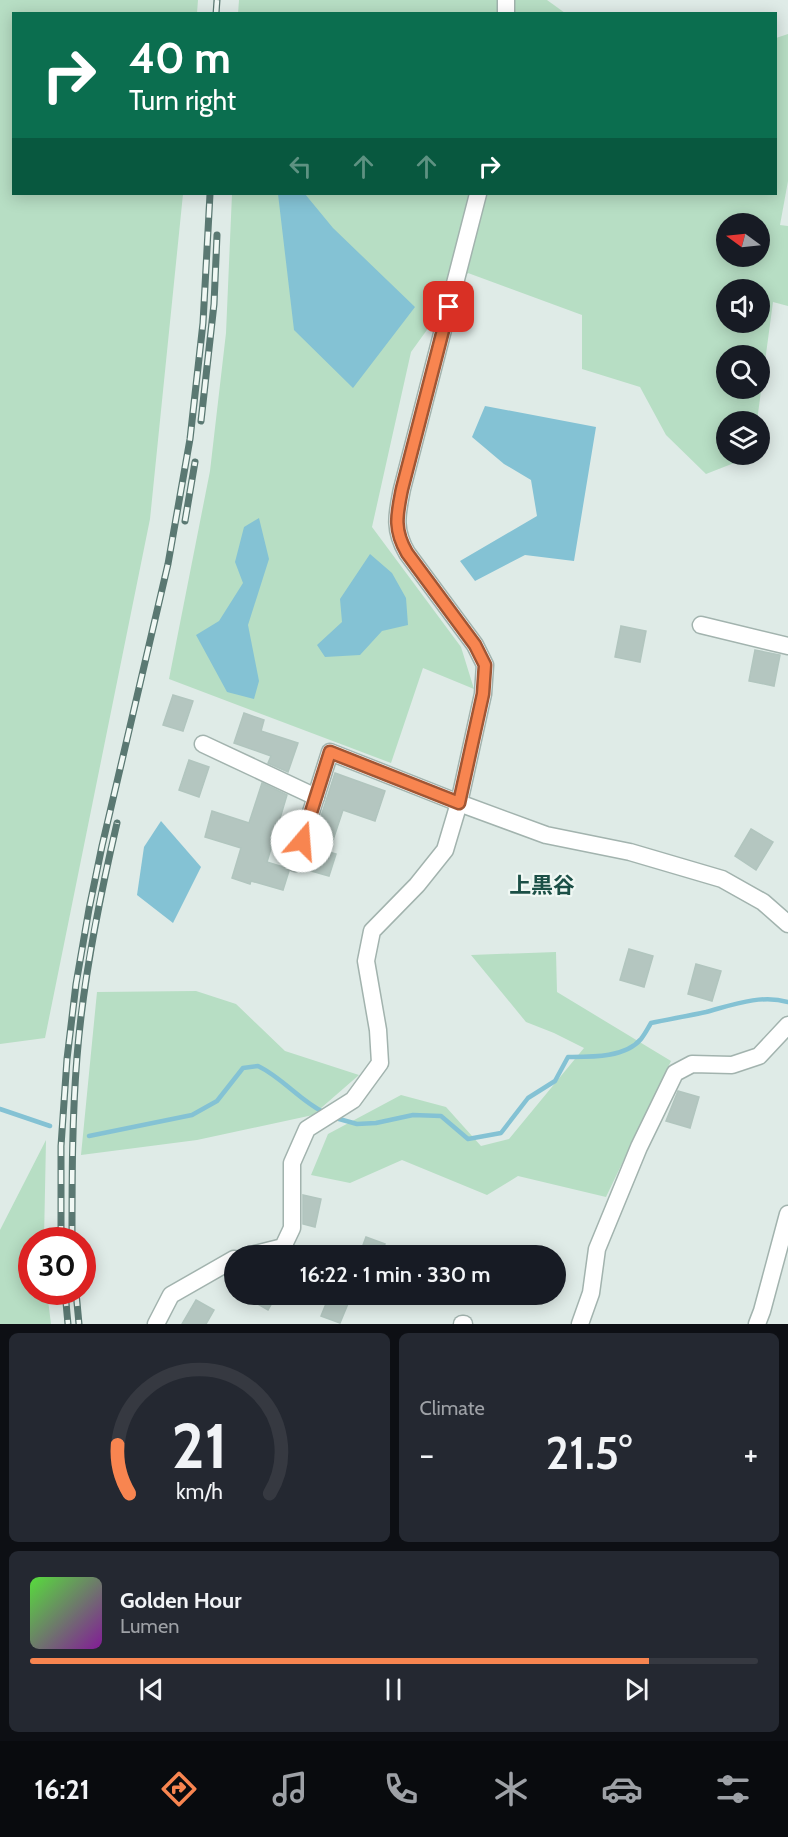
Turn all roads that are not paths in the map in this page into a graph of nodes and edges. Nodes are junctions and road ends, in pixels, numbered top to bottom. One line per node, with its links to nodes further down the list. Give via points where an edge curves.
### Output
1 (478, 195): 6 (street, via 396,519 399,539 407,553 475,645 485,665 483,694)
2 (701, 625): 3 (street)
3 (788, 646)
4 (203, 744): 5 (street)
5 (316, 797): 6 (street, via 330,752); 7 (street)
6 (459, 803): 8 (street, via 546,836 630,852 722,879 763,902); 11 (street, via 445,850 372,931 366,961 380,1064 353,1100 307,1129 292,1163 292,1228)
7 (294, 863)
8 (788, 924)
9 (788, 1025): 14 (street, via 759,1056 732,1065 692,1064 675,1073 597,1249 591,1293)
10 (788, 1214): 15 (street)
11 (284, 1245)
12 (224, 1265): 13 (street, via 171,1295)
13 (156, 1324)
14 (580, 1324)
15 (757, 1324)

